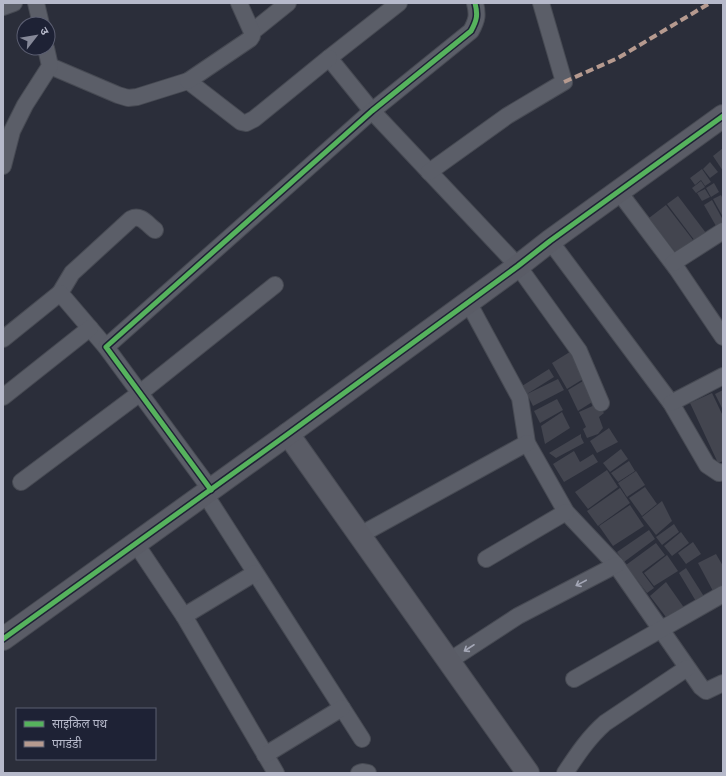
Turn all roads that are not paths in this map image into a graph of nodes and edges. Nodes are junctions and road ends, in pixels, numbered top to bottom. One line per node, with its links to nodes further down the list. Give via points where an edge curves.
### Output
1 (14, 3): 8 (street)
2 (36, 3): 9 (street)
3 (239, 3): 10 (street)
4 (288, 3): 10 (street)
5 (399, 3): 12 (street)
6 (475, 3): 15 (street, via 478,14 471,31)
7 (541, 3): 18 (street, via 564,82 507,116)
8 (3, 7)
9 (38, 16)
10 (252, 32): 14 (street, via 250,39)
11 (48, 56): 13 (street)
12 (329, 58): 14 (street, via 246,123 241,122); 15 (street)
13 (50, 66): 14 (street, via 128,98); 17 (street, via 25,104 12,131)
14 (188, 81)
15 (372, 111): 18 (street); 31 (street)
16 (723, 116): 19 (street)
17 (3, 166)
18 (429, 172): 24 (street)
19 (618, 192): 22 (street); 23 (street)
20 (155, 230): 26 (street, via 140,217 131,219 72,273)
21 (723, 231): 23 (street)
22 (550, 241): 24 (street); 36 (street)
23 (673, 262): 29 (street)
24 (518, 266): 27 (street); 35 (street, via 579,351)
25 (275, 285): 33 (street)
26 (60, 293): 28 (street); 30 (street)
27 (468, 302): 37 (street); 38 (street, via 520,398)
28 (90, 328): 31 (street); 34 (street)
29 (723, 337)
30 (3, 339)
31 (106, 347): 33 (street)
32 (723, 376): 36 (street)
33 (140, 393): 40 (street); 41 (street)
34 (3, 397)
35 (602, 403)
36 (671, 403): 39 (street, via 707,465)
37 (288, 434): 41 (street); 43 (street)
38 (527, 444): 42 (street); 43 (street)
39 (723, 472)
40 (21, 482)
41 (208, 492): 44 (street); 47 (street)
42 (566, 512): 45 (street); 46 (street)
43 (360, 535): 52 (street)
44 (136, 544): 49 (street); 51 (street)
45 (486, 559)
46 (616, 565): 50 (street); 52 (street, one-way to 52, via 518,616)
47 (255, 573): 49 (street); 56 (street)
48 (723, 594): 50 (street)
49 (184, 616): 58 (street)
50 (661, 630): 53 (street); 54 (street)
51 (3, 639)
52 (449, 661): 62 (street)
53 (687, 668): 55 (street, via 700,687 706,690); 63 (street, via 605,723 582,748)
54 (574, 679)
55 (723, 683)
56 (342, 708): 57 (street); 58 (street)
57 (362, 738)
58 (265, 755): 59 (street)
59 (276, 773)
60 (359, 773): 61 (street)
61 (368, 773)
62 (528, 773)
63 (565, 773)

